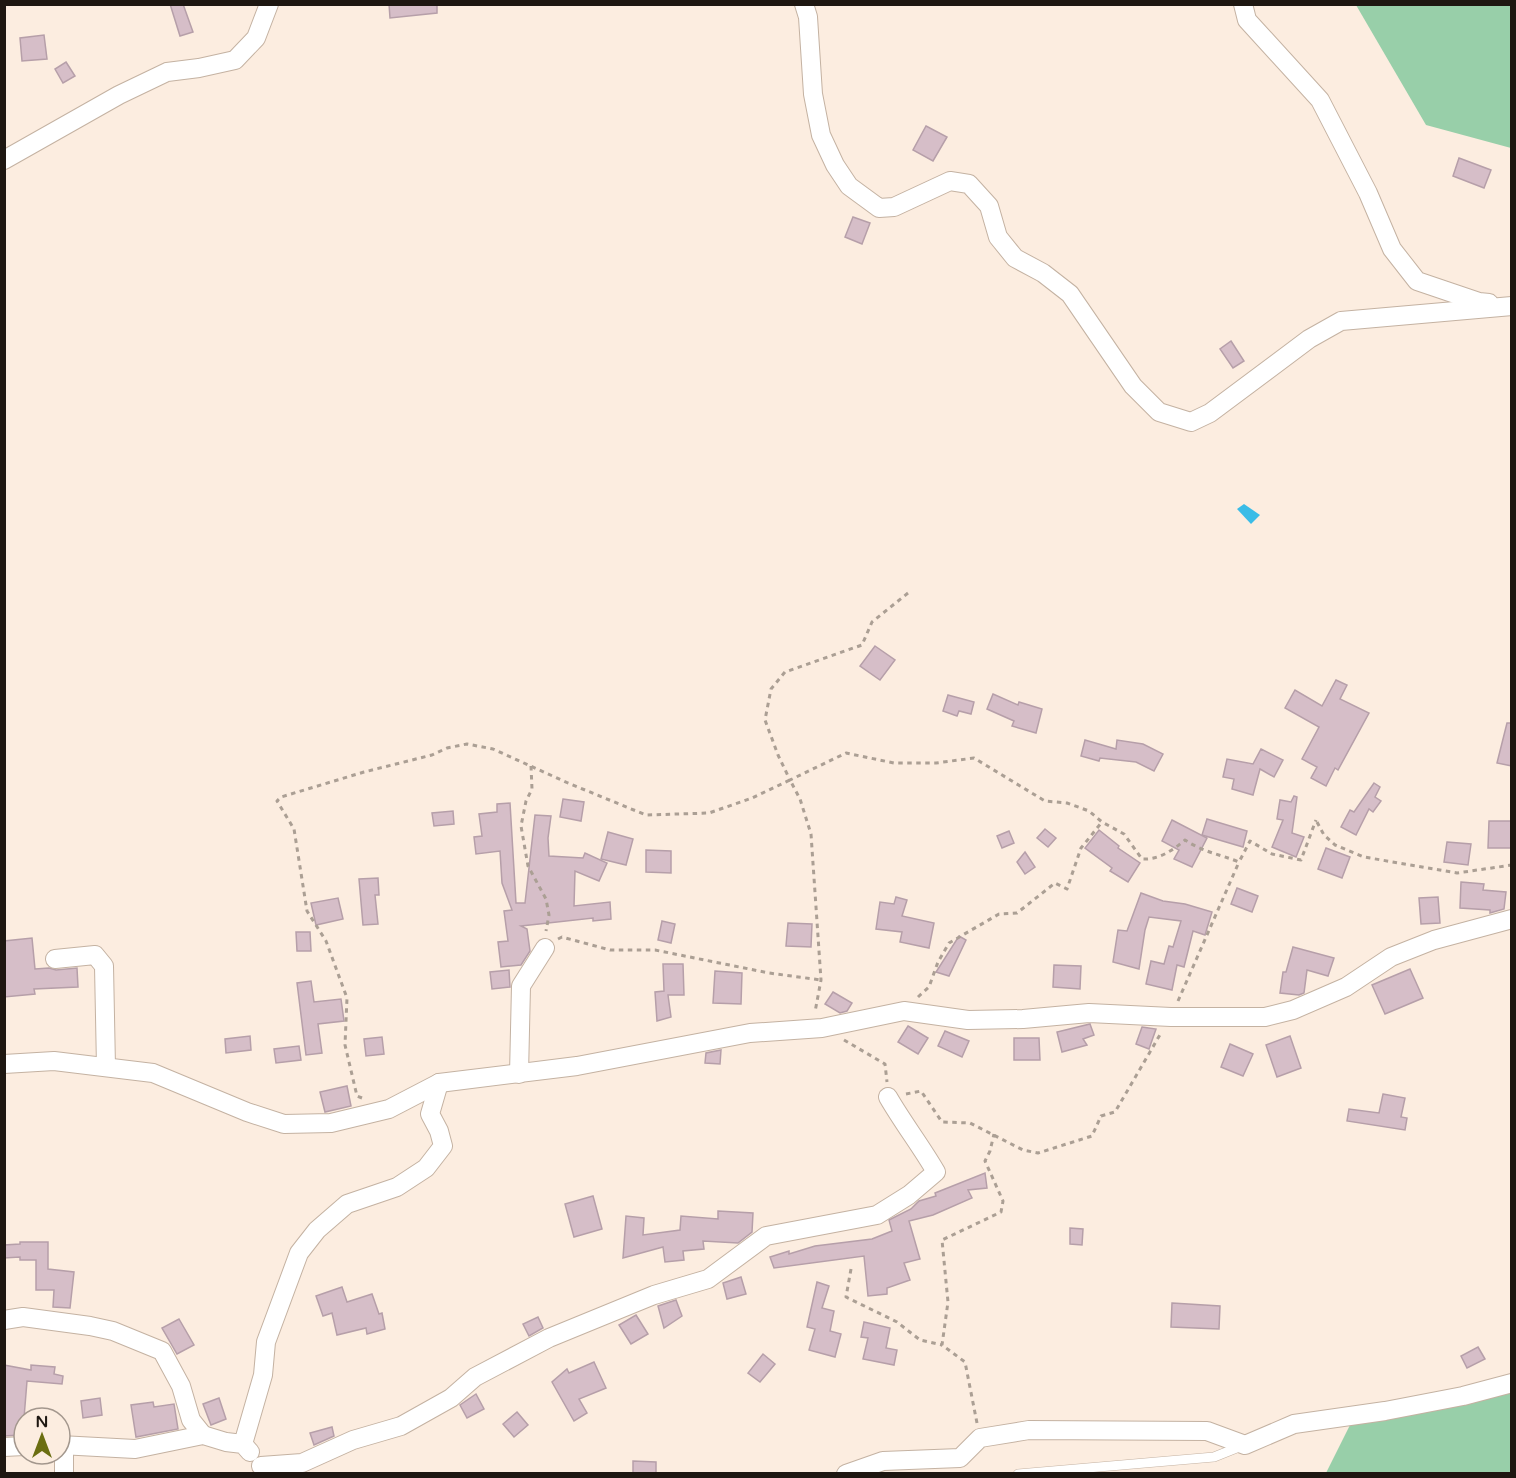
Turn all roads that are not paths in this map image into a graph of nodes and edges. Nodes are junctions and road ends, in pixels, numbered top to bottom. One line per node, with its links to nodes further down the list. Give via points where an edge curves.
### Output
1 (270, 4): 4 (street, via 256,38 235,60 166,72)
2 (804, 4): 5 (street, via 821,135 849,186 879,208 894,207 950,181 969,184 989,206 998,237 1015,258 1070,294 1133,386 1160,412 1191,423 1309,339 1341,321)
3 (1243, 4): 5 (street, via 1247,20 1320,100 1392,249 1417,281 1479,302)
4 (4, 160)
5 (1512, 305)
6 (1512, 919): 11 (street, via 1434,940 1390,957 1347,987 1293,1010 1265,1017 1089,1013 968,1020 904,1011 822,1028 750,1033)
7 (545, 948): 11 (street, via 520,986)
8 (56, 959): 10 (street, via 95,955 104,966)
9 (4, 1064): 10 (street, via 54,1061)
10 (106, 1067): 12 (street, via 153,1073 284,1124 331,1123 389,1109)
11 (519, 1074): 12 (street)
12 (439, 1083): 17 (street, via 430,1114 443,1146 426,1168 397,1187 347,1204 298,1253 266,1342 263,1375)
13 (888, 1097): 20 (street, via 936,1172 877,1215 766,1236 708,1280 654,1295 549,1338 475,1377 452,1398 401,1426 353,1440 302,1463)
14 (4, 1320): 16 (street, via 23,1317 90,1326 162,1351 181,1386 191,1420)
15 (1512, 1383): 18 (street, via 1385,1411 1294,1424)
16 (203, 1435): 17 (street); 19 (street, via 135,1449)
17 (243, 1444): 20 (street)
18 (1245, 1445): 21 (street, via 1207,1431 1029,1430 980,1438 960,1458 883,1461); 22 (lane, via 1214,1457)
19 (72, 1446)
20 (263, 1470)
21 (846, 1473)
22 (1018, 1473)

